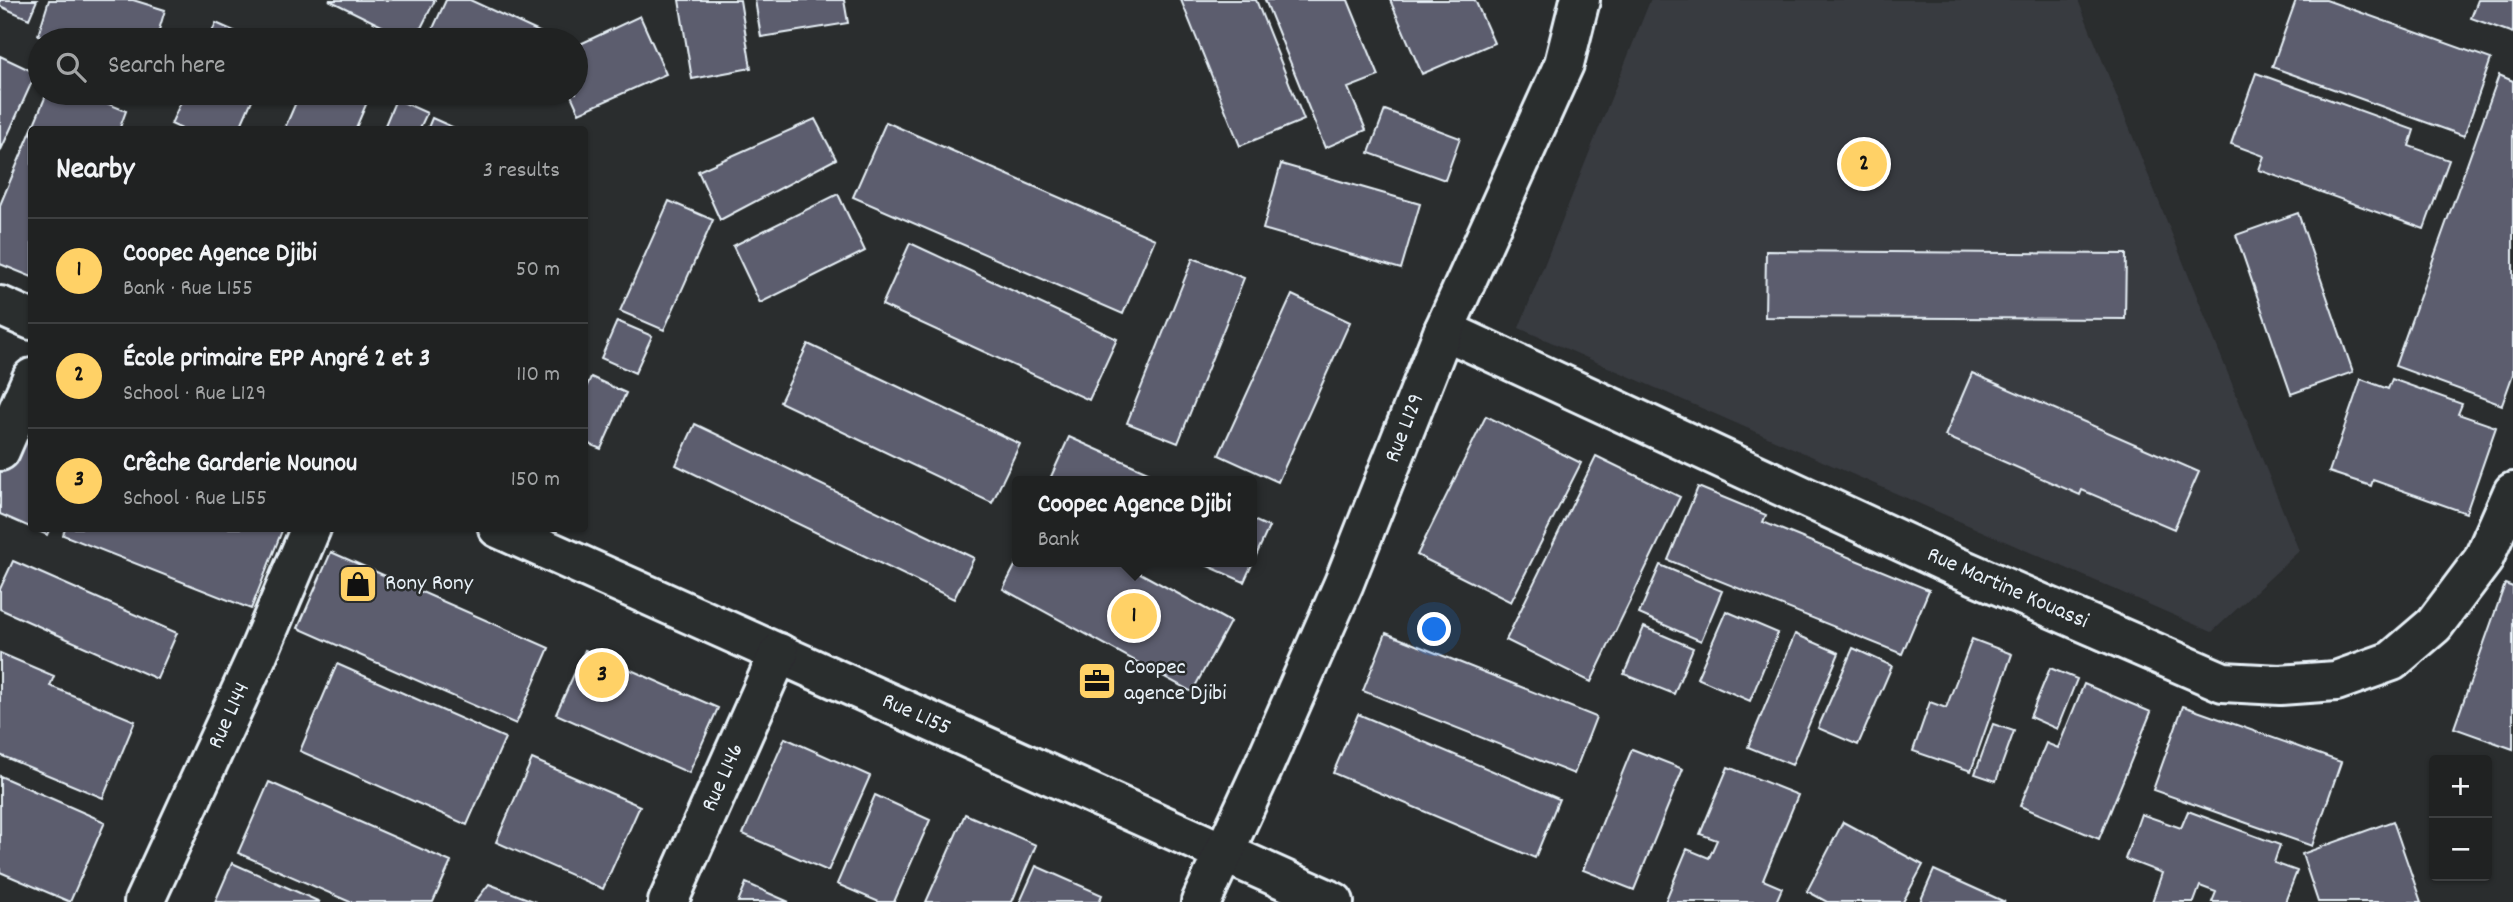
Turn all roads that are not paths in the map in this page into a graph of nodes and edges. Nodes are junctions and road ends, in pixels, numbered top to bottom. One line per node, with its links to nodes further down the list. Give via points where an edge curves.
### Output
1 (1580, 0): 4 (street, Rue L129, via 1564,64)
2 (0, 306): 3 (street)
3 (28, 318)
4 (1444, 330): 7 (street, Rue Martine Kouassi, via 1950,564 2223,682 2280,685 2336,681 2392,661 2434,625 2483,560); 11 (street, Rue L129, via 1352,564)
5 (28, 387): 6 (street)
6 (0, 451)
7 (2513, 492)
8 (309, 532): 12 (street, Rue L144)
9 (507, 532): 10 (street, Rue L155)
10 (779, 653): 11 (street, Rue L155); 13 (street, Rue L146)
11 (1223, 853): 14 (street, Rue L129); 15 (street, Rue L155)
12 (144, 902)
13 (668, 902)
14 (1201, 902)
15 (1334, 902)

